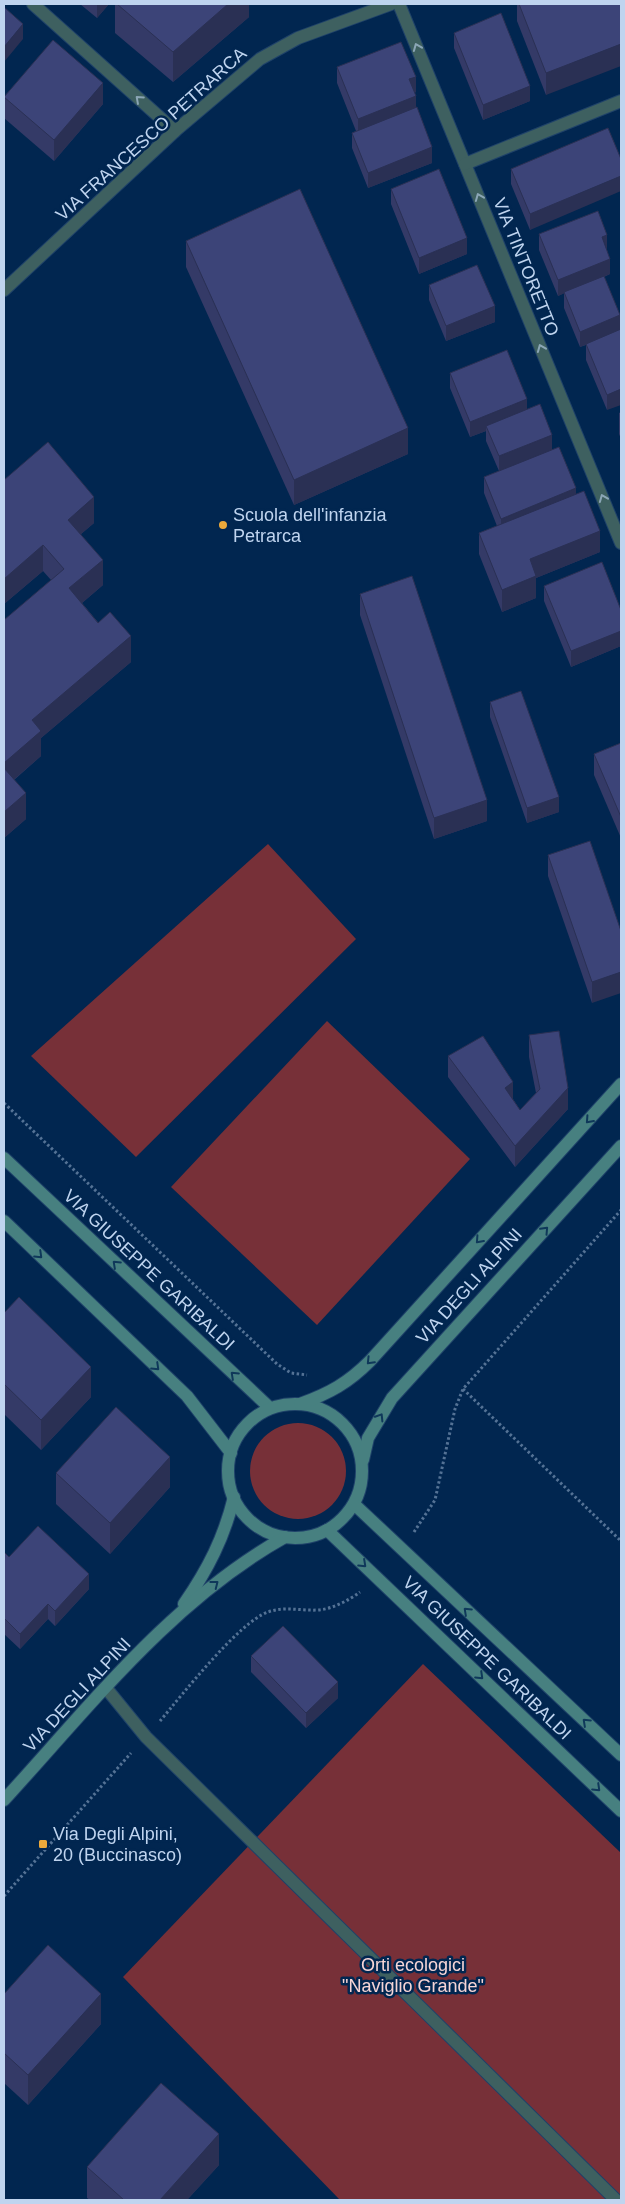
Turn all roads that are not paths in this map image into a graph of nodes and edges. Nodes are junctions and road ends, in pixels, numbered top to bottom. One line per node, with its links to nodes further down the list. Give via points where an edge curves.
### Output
1 (33, 4): 5 (street, one-way to 1)
2 (391, 4): 5 (street, VIA FRANCESCO PETRARCA, via 298,38 260,59)
3 (399, 4): 6 (street, VIA TINTORETTO, one-way to 3)
4 (621, 101): 6 (street)
5 (175, 131): 7 (street, VIA FRANCESCO PETRARCA)
6 (465, 164): 8 (street, VIA TINTORETTO, one-way to 6)
7 (4, 290)
8 (621, 543)
9 (621, 1084): 13 (street, one-way to 13, via 370,1361 342,1386)
10 (621, 1146): 16 (street, VIA DEGLI ALPINI, one-way to 10, via 368,1438 392,1398)
11 (4, 1158): 14 (street, VIA GIUSEPPE GARIBALDI, one-way to 11)
12 (4, 1221): 15 (street, one-way to 15, via 187,1396)
13 (300, 1404): 14 (street); 16 (street, via 327,1411 344,1424 356,1442)
14 (270, 1408): 15 (street, via 245,1426)
15 (231, 1453): 17 (street, via 228,1475)
16 (362, 1462): 18 (street, via 361,1484)
17 (234, 1497): 20 (street, via 255,1525); 21 (street, VIA DEGLI ALPINI, via 222,1538 201,1580)
18 (354, 1504): 19 (street); 23 (street, VIA GIUSEPPE GARIBALDI, one-way to 18)
19 (327, 1530): 20 (street, via 306,1537); 25 (street, VIA GIUSEPPE GARIBALDI, one-way to 25)
20 (285, 1537): 21 (street, VIA DEGLI ALPINI, one-way to 20, via 217,1582)
21 (177, 1614): 22 (street, VIA DEGLI ALPINI)
22 (106, 1688): 24 (street, VIA DEGLI ALPINI); 26 (street, via 146,1736)
23 (621, 1755)
24 (4, 1800)
25 (621, 1811)
26 (616, 2200)

